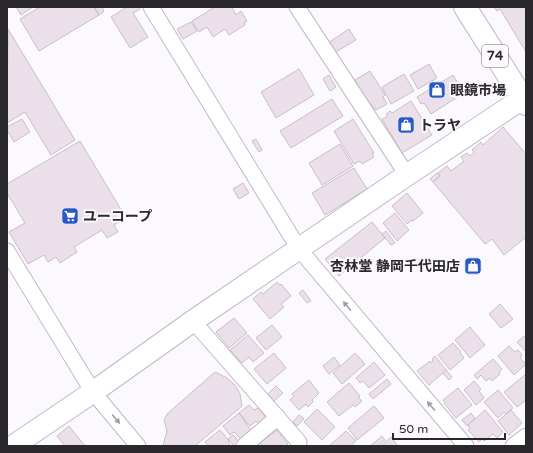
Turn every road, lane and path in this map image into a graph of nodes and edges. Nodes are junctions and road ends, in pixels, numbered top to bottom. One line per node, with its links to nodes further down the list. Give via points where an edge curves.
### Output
1 (151, 7): 6 (street)
2 (297, 7): 5 (street)
3 (465, 7): 4 (main road, 74)
4 (524, 101): 5 (street)
5 (407, 175): 6 (street)
6 (299, 249): 8 (street); 16 (street, one-way to 6)
7 (7, 251): 9 (street)
8 (193, 321): 9 (street); 10 (street)
9 (93, 392): 13 (street); 14 (street, one-way to 14)
10 (278, 417): 12 (street); 15 (street)
11 (526, 436): 17 (street)
12 (299, 442)
13 (13, 446)
14 (138, 446)
15 (244, 446)
16 (466, 446)
17 (513, 446)

